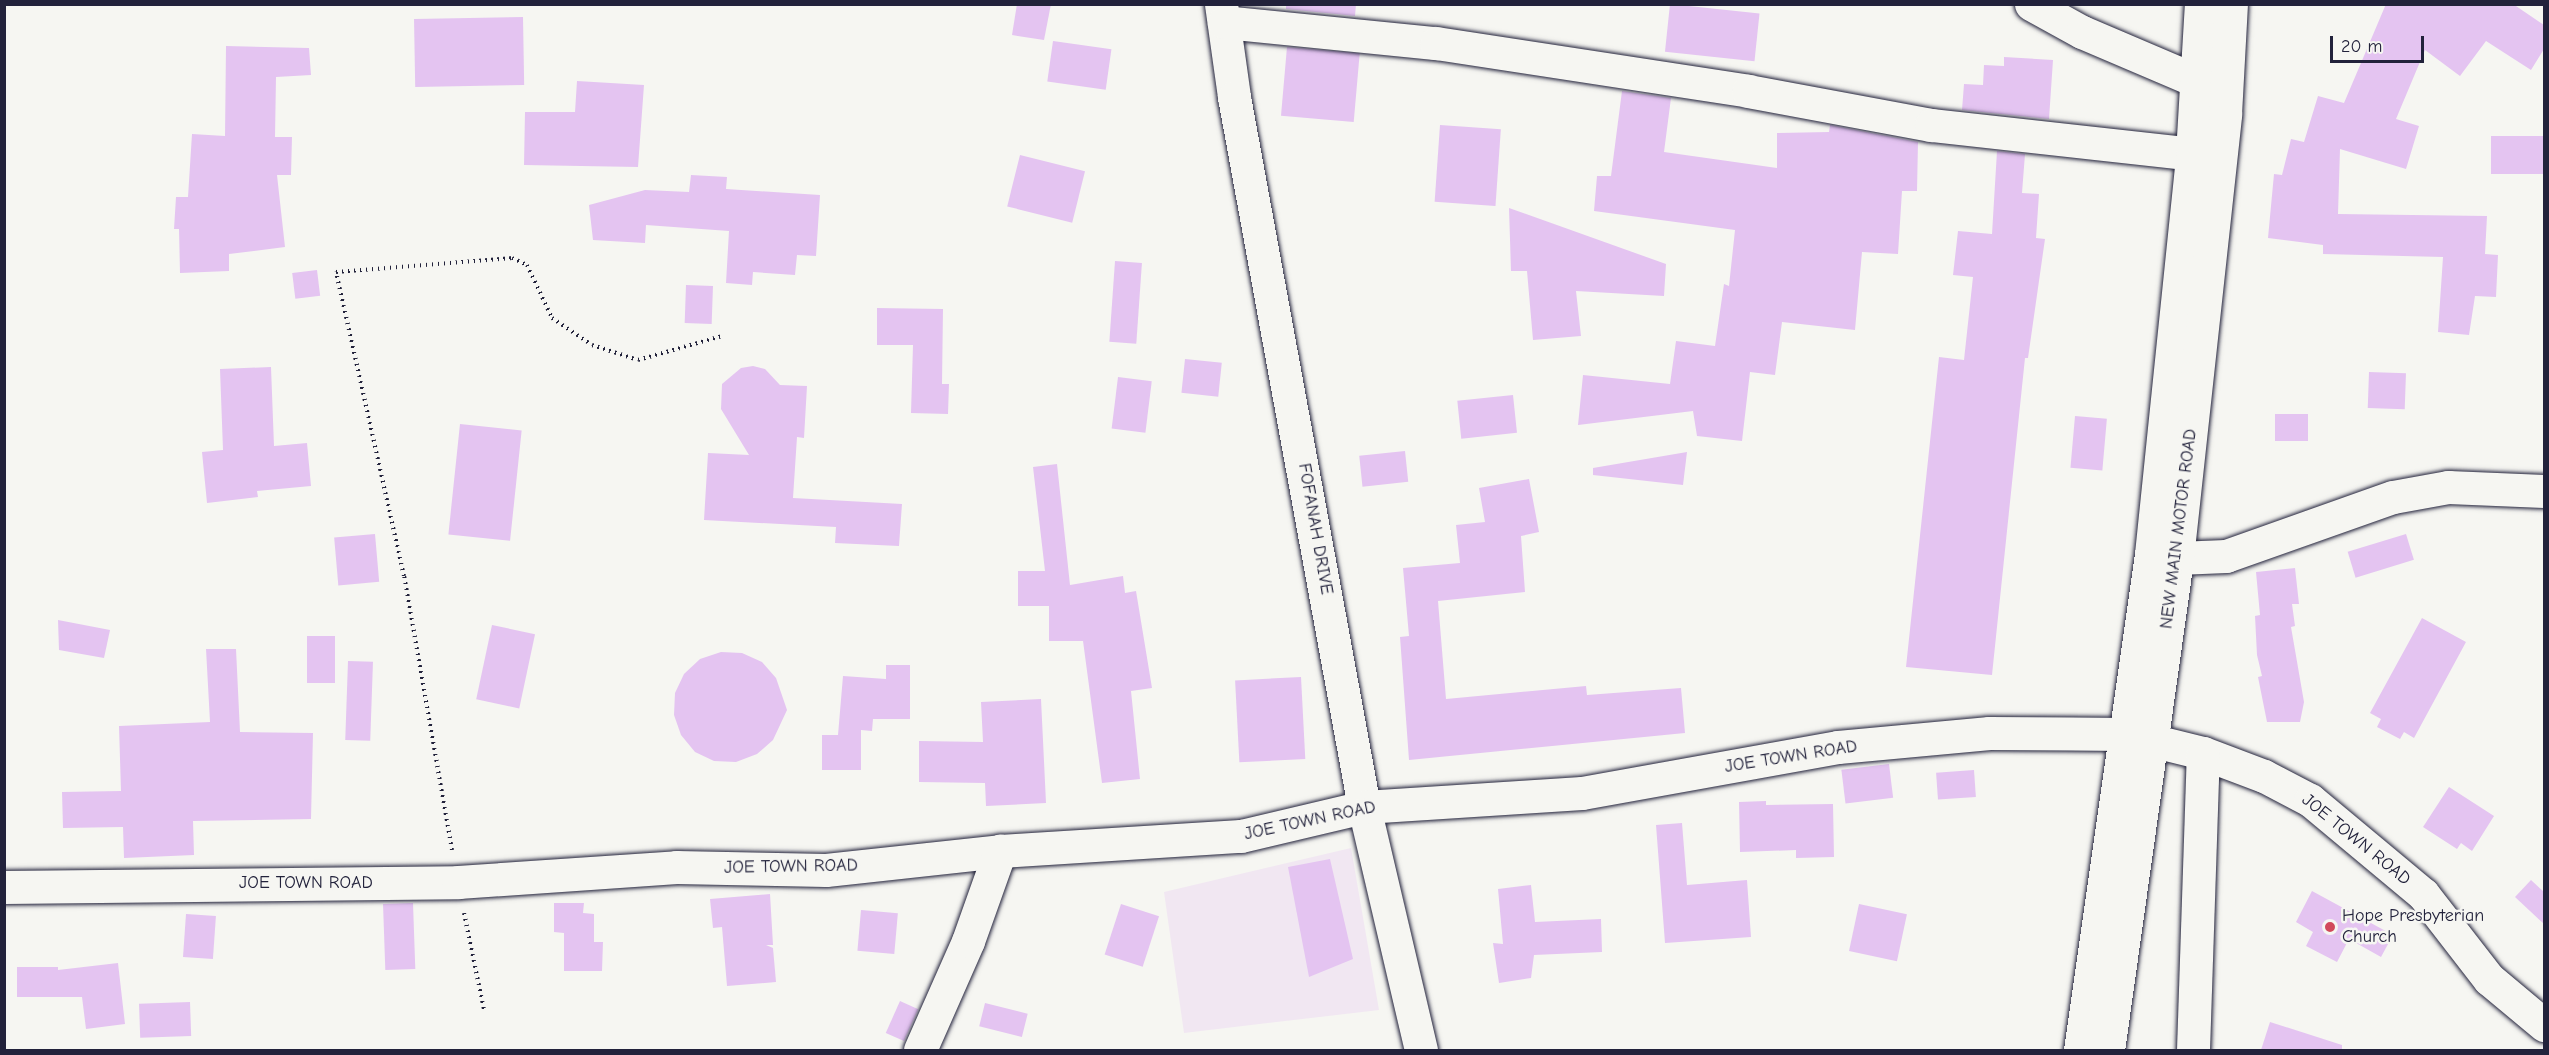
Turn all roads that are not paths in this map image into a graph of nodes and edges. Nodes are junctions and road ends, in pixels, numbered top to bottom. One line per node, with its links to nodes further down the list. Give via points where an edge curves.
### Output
1 (2031, 4): 5 (main road, via 2082,32)
2 (2201, 4): 5 (main road, NEW MAIN MOTOR ROAD)
3 (2231, 4): 8 (main road, NEW MAIN MOTOR ROAD, via 2225,114)
4 (1222, 13): 6 (main road, via 1748,91 1931,125); 11 (main road, FOFANAH DRIVE)
5 (2197, 81): 6 (main road, NEW MAIN MOTOR ROAD)
6 (2192, 154): 9 (main road, NEW MAIN MOTOR ROAD, via 2152,542)
7 (2544, 491): 8 (main road, via 2448,487 2404,495 2226,556)
8 (2177, 558): 9 (main road, NEW MAIN MOTOR ROAD)
9 (2140, 738): 10 (main road, JOE TOWN ROAD); 11 (main road, JOE TOWN ROAD, via 1989,732 1838,747 1582,793); 17 (main road, NEW MAIN MOTOR ROAD); 18 (main road, NEW MAIN MOTOR ROAD)
10 (2202, 753): 14 (main road, JOE TOWN ROAD, via 2264,776 2310,800 2423,894 2489,979); 19 (main road)
11 (1364, 807): 12 (main road, JOE TOWN ROAD, via 1241,836); 16 (main road, FOFANAH DRIVE)
12 (1000, 851): 13 (main road, JOE TOWN ROAD, via 826,870 676,867 458,882); 15 (main road, via 968,941)
13 (4, 887)
14 (2544, 1025)
15 (920, 1050)
16 (1421, 1050)
17 (2080, 1050)
18 (2108, 1050)
19 (2193, 1050)

